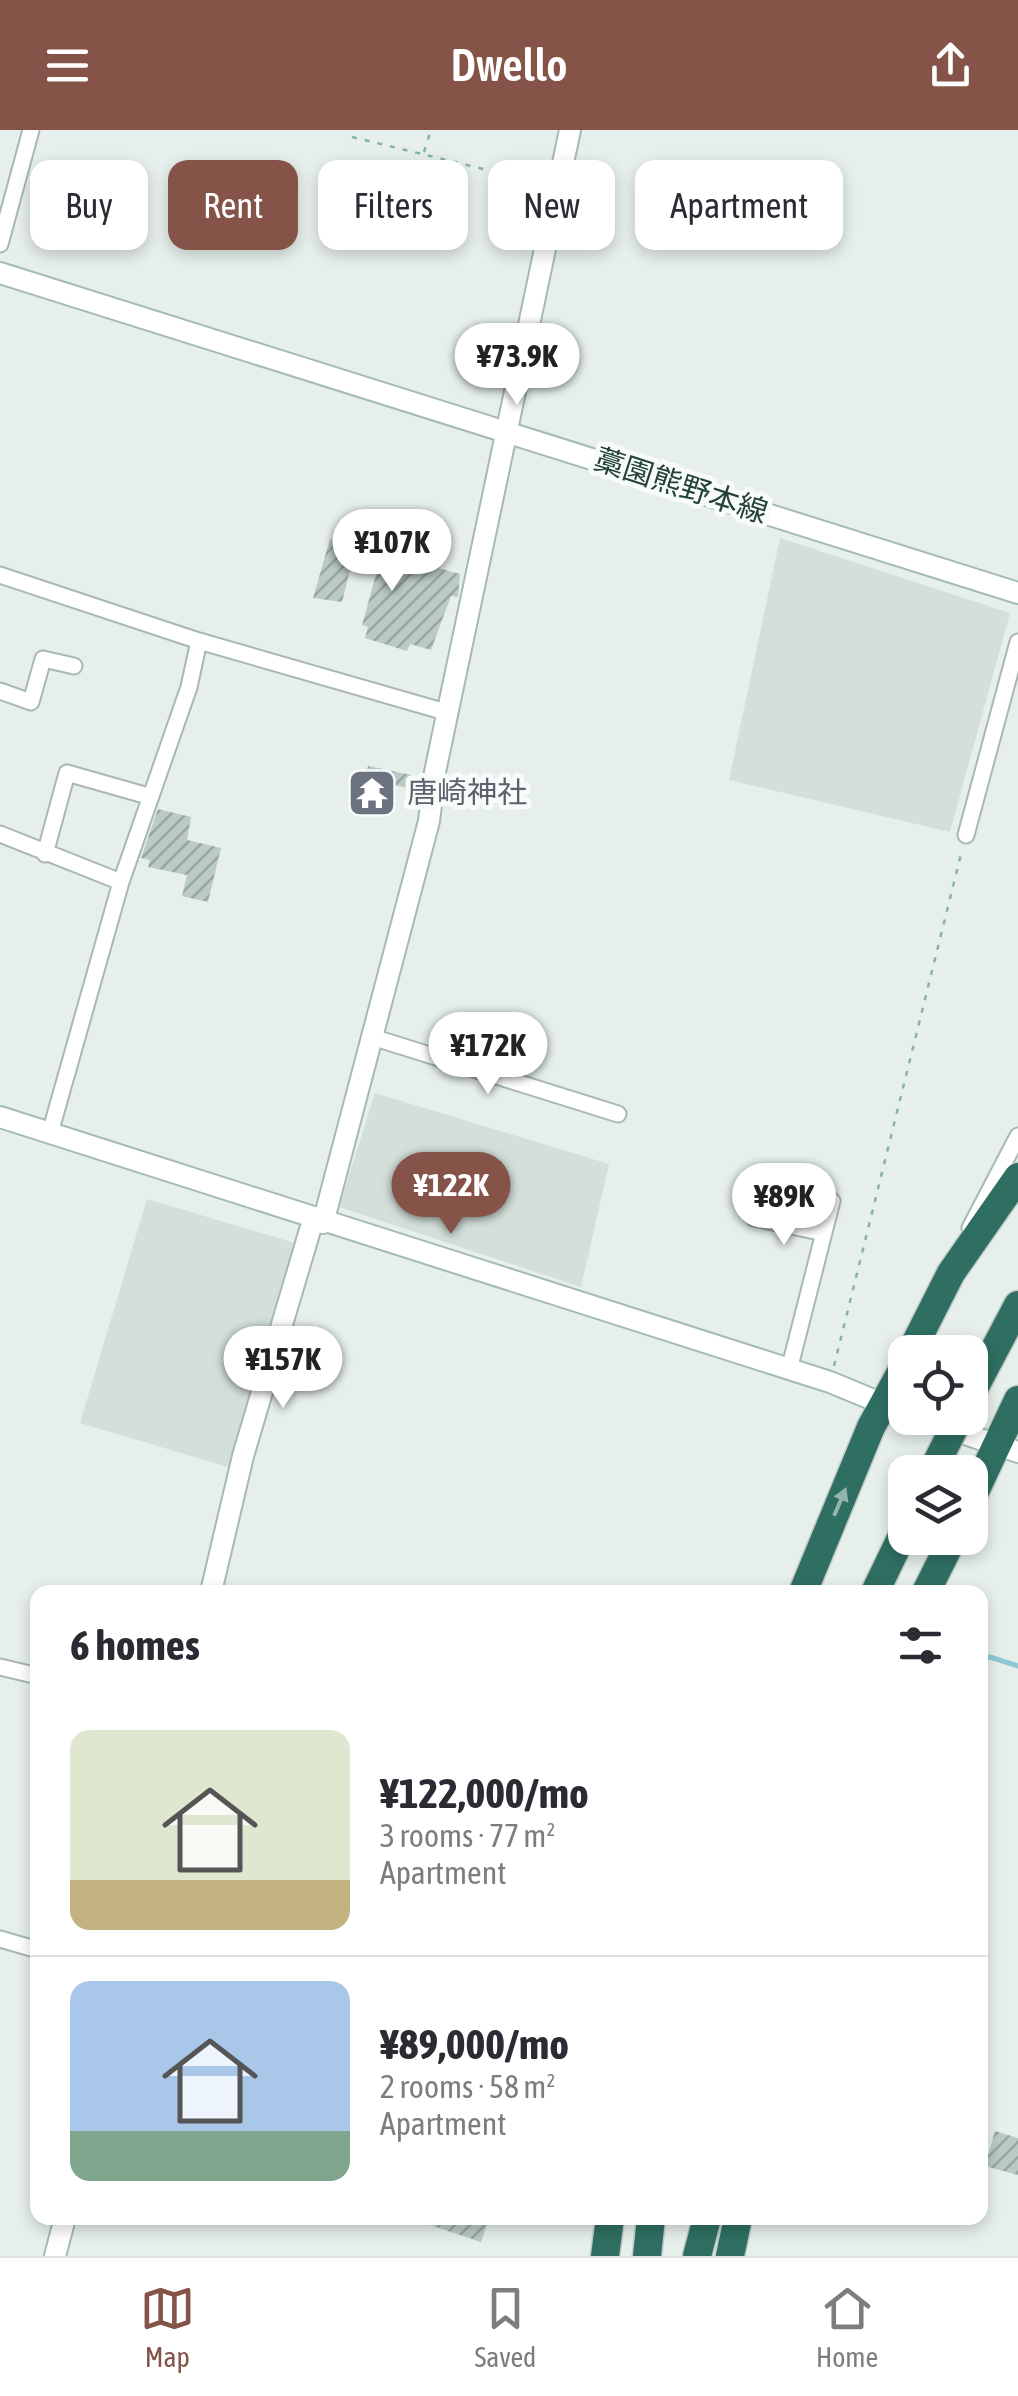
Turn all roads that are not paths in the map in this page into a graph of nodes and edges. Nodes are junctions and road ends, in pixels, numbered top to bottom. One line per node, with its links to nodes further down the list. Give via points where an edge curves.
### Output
1 (31, 130): 3 (street)
2 (570, 130): 5 (street)
3 (0, 244)
4 (0, 272): 5 (street, 藁園熊野本線)
5 (507, 431): 7 (street, 藁園熊野本線); 12 (street)
6 (0, 575): 8 (street)
7 (1018, 593)
8 (199, 641): 12 (street); 13 (street)
9 (1018, 642): 15 (street)
10 (74, 666): 11 (street, via 43,659 31,702)
11 (0, 692)
12 (448, 713): 18 (street, via 429,821)
13 (148, 796): 16 (street, via 68,773); 17 (street)
14 (0, 834): 16 (street)
15 (966, 835)
16 (44, 854): 17 (street)
17 (122, 882): 21 (street)
18 (372, 1037): 19 (street); 26 (street)
19 (618, 1114)
20 (0, 1118): 21 (street)
21 (50, 1133): 26 (street)
22 (1018, 1136): 28 (street)
23 (1018, 1177): 28 (highway)
24 (832, 1200): 27 (street)
25 (754, 1218): 27 (street)
26 (318, 1221): 32 (street); 43 (street, via 244,1456)
27 (824, 1233): 32 (street)
28 (951, 1273): 30 (highway)
29 (1018, 1305): 31 (highway)
30 (920, 1335)
31 (988, 1362)
32 (788, 1370): 34 (street)
33 (1018, 1400): 37 (highway)
34 (888, 1406)
35 (888, 1422): 39 (highway, one-way to 35)
36 (967, 1435): 37 (street)
37 (1007, 1449): 38 (highway)
38 (988, 1476)
39 (819, 1551): 44 (highway, via 799,1559); 45 (highway)
40 (893, 1555): 46 (highway)
41 (944, 1555): 47 (highway)
42 (946, 1555): 48 (highway)
43 (214, 1585)
44 (789, 1585)
45 (806, 1585)
46 (878, 1585)
47 (930, 1585)
48 (936, 1585)
49 (0, 1667): 50 (street)
50 (30, 1674)
51 (0, 1940): 52 (street)
52 (30, 1948)
53 (62, 2225): 59 (street)
54 (609, 2225): 60 (highway)
55 (650, 2225): 61 (highway)
56 (695, 2225): 62 (highway)
57 (705, 2225): 62 (highway)
58 (737, 2225): 63 (highway)
59 (55, 2256)
60 (605, 2256)
61 (647, 2256)
62 (694, 2256)
63 (730, 2256)

